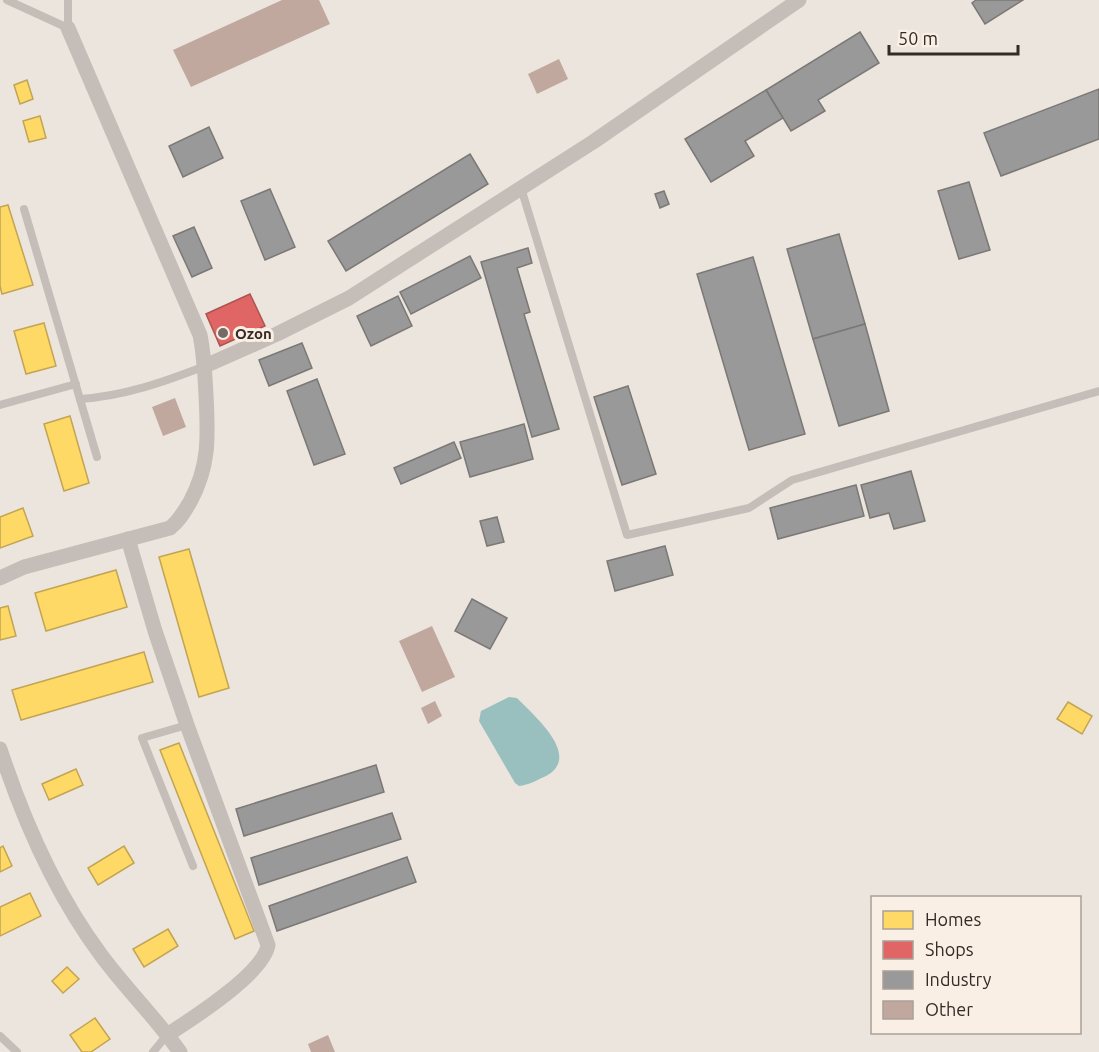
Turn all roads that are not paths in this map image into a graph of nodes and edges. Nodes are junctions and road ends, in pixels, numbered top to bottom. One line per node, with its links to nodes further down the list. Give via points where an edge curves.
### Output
1 (8, 0): 4 (lane)
2 (68, 0): 4 (lane)
3 (799, 0): 5 (street)
4 (69, 28): 7 (street, via 200,335)
5 (521, 188): 7 (street, via 349,298); 9 (lane, via 627,535 749,508 792,480)
6 (24, 209): 8 (lane)
7 (205, 366): 10 (lane, via 137,390); 13 (street, via 208,449 195,494 170,528)
8 (76, 384): 10 (lane); 11 (lane)
9 (1099, 391)
10 (80, 399): 12 (lane)
11 (0, 405)
12 (97, 457)
13 (128, 539): 14 (street, via 24,567); 15 (street, via 154,631)
14 (0, 578)
15 (187, 725): 17 (lane, via 142,738); 18 (street, via 268,945 262,961 244,978)
16 (0, 749): 18 (street, via 29,824 72,910 102,956)
17 (193, 867)
18 (167, 1035): 21 (lane); 22 (street)
19 (0, 1036): 20 (lane)
20 (17, 1052)
21 (153, 1052)
22 (180, 1052)

